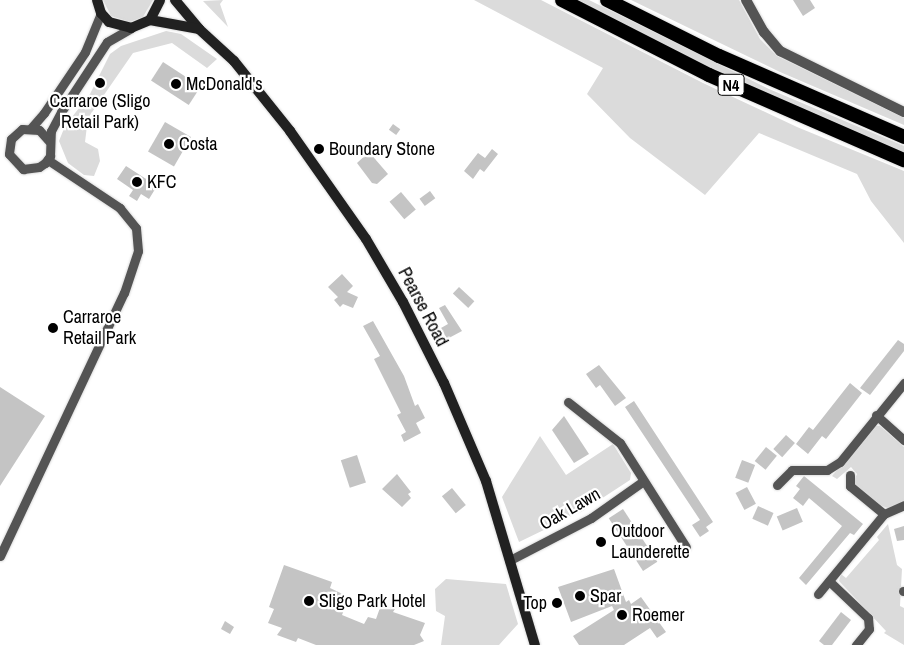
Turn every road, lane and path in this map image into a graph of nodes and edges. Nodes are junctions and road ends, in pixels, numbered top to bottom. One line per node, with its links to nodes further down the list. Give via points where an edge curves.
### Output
1 (97, 0): 7 (main road)
2 (160, 0): 8 (main road)
3 (175, 0): 10 (main road, Pearse Road)
4 (562, 0): 16 (highway, N4, via 709,75)
5 (607, 0): 13 (highway, N4, via 719,56)
6 (746, 0): 11 (street, via 764,32 780,51)
7 (101, 13): 9 (main road, via 109,22); 12 (street, via 85,52)
8 (150, 20): 9 (main road); 10 (main road)
9 (131, 28): 14 (street, via 107,42 61,112)
10 (200, 30): 28 (main road, Pearse Road, via 234,61 290,131 380,263 444,383 486,481)
11 (904, 112)
12 (31, 128): 14 (street, via 45,134); 15 (street, via 22,129 11,139 12,160 30,170)
13 (904, 137)
14 (50, 141): 15 (street)
15 (48, 160): 27 (street, via 120,208 136,228 138,251 124,293)
16 (904, 160)
17 (904, 383): 19 (street)
18 (568, 402): 22 (street, via 620,443)
19 (876, 415): 20 (street); 23 (street, via 833,468 792,470)
20 (904, 440)
21 (850, 475): 25 (street, via 850,486)
22 (642, 482): 26 (street); 28 (street, Oak Lawn, via 591,518)
23 (777, 485)
24 (904, 505): 25 (street)
25 (884, 514): 29 (street)
26 (686, 547)
27 (0, 556)
28 (512, 559): 31 (main road, Pearse Road)
29 (829, 581): 30 (street); 32 (street, via 868,618 869,629)
30 (818, 594)
31 (535, 645)
32 (856, 645)

